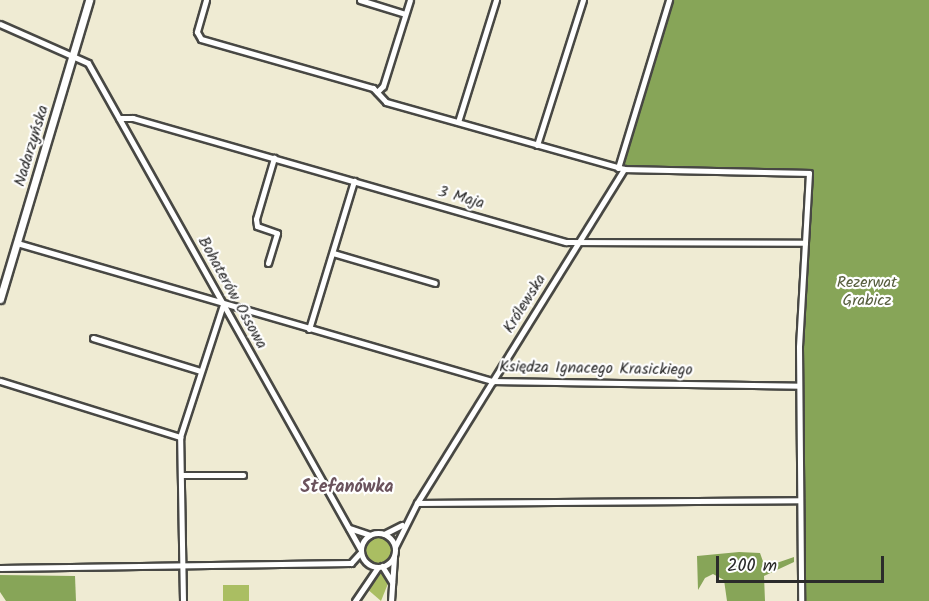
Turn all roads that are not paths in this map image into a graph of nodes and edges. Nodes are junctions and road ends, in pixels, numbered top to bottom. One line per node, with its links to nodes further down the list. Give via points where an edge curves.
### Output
1 (88, 0): 10 (main road, Nadarzyńska)
2 (206, 0): 11 (street, via 198,36)
3 (360, 0): 8 (street)
4 (410, 0): 8 (street)
5 (496, 0): 13 (street)
6 (583, 0): 14 (street)
7 (669, 0): 16 (street, Królewska)
8 (405, 14): 11 (street, via 383,86)
9 (0, 24): 10 (street)
10 (73, 54): 12 (street, Bohaterów Ossowa, via 88,63); 18 (main road, Nadarzyńska)
11 (377, 92): 13 (street, via 386,102)
12 (119, 118): 15 (street, 3 Maja, via 133,118); 25 (street, Bohaterów Ossowa)
13 (458, 122): 14 (street)
14 (537, 145): 16 (street)
15 (274, 158): 17 (street, 3 Maja); 22 (street, via 256,219 258,226 277,233)
16 (621, 169): 19 (street, Królewska); 20 (street, via 809,173)
17 (354, 181): 19 (street, 3 Maja); 21 (street)
18 (17, 243): 24 (main road, Nadarzyńska); 25 (street, Księdza Ignacego Krasickiego)
19 (579, 243): 20 (street, 3 Maja); 30 (street, Królewska)
20 (805, 243): 31 (street)
21 (333, 253): 23 (street); 26 (street)
22 (268, 263)
23 (435, 284)
24 (0, 299)
25 (223, 305): 26 (street, Księdza Ignacego Krasickiego); 28 (street); 38 (street, Bohaterów Ossowa)
26 (309, 329): 30 (street, Księdza Ignacego Krasickiego)
27 (93, 338): 28 (street)
28 (200, 371): 32 (street)
29 (0, 381): 32 (street)
30 (493, 381): 31 (street, Księdza Ignacego Krasickiego); 36 (street, Królewska)
31 (799, 386): 35 (street)
32 (180, 437): 33 (street)
33 (181, 475): 34 (street); 45 (street)
34 (243, 475)
35 (799, 500): 36 (street); 53 (street)
36 (417, 503): 37 (street, Królewska)
37 (405, 522): 39 (street); 41 (street, Królewska)
38 (348, 526): 40 (street); 42 (street, Bohaterów Ossowa)
39 (384, 534): 40 (street); 41 (street)
40 (370, 535): 42 (street)
41 (395, 548): 43 (street)
42 (361, 551): 44 (street); 45 (street, via 351,562)
43 (394, 557): 46 (street); 49 (street)
44 (369, 564): 46 (street); 48 (street)
45 (182, 566): 47 (street); 50 (street)
46 (380, 566): 48 (street); 49 (street)
47 (0, 568)
48 (372, 575): 51 (street)
49 (392, 582): 52 (street)
50 (183, 601)
51 (356, 601)
52 (391, 601)
53 (801, 601)

